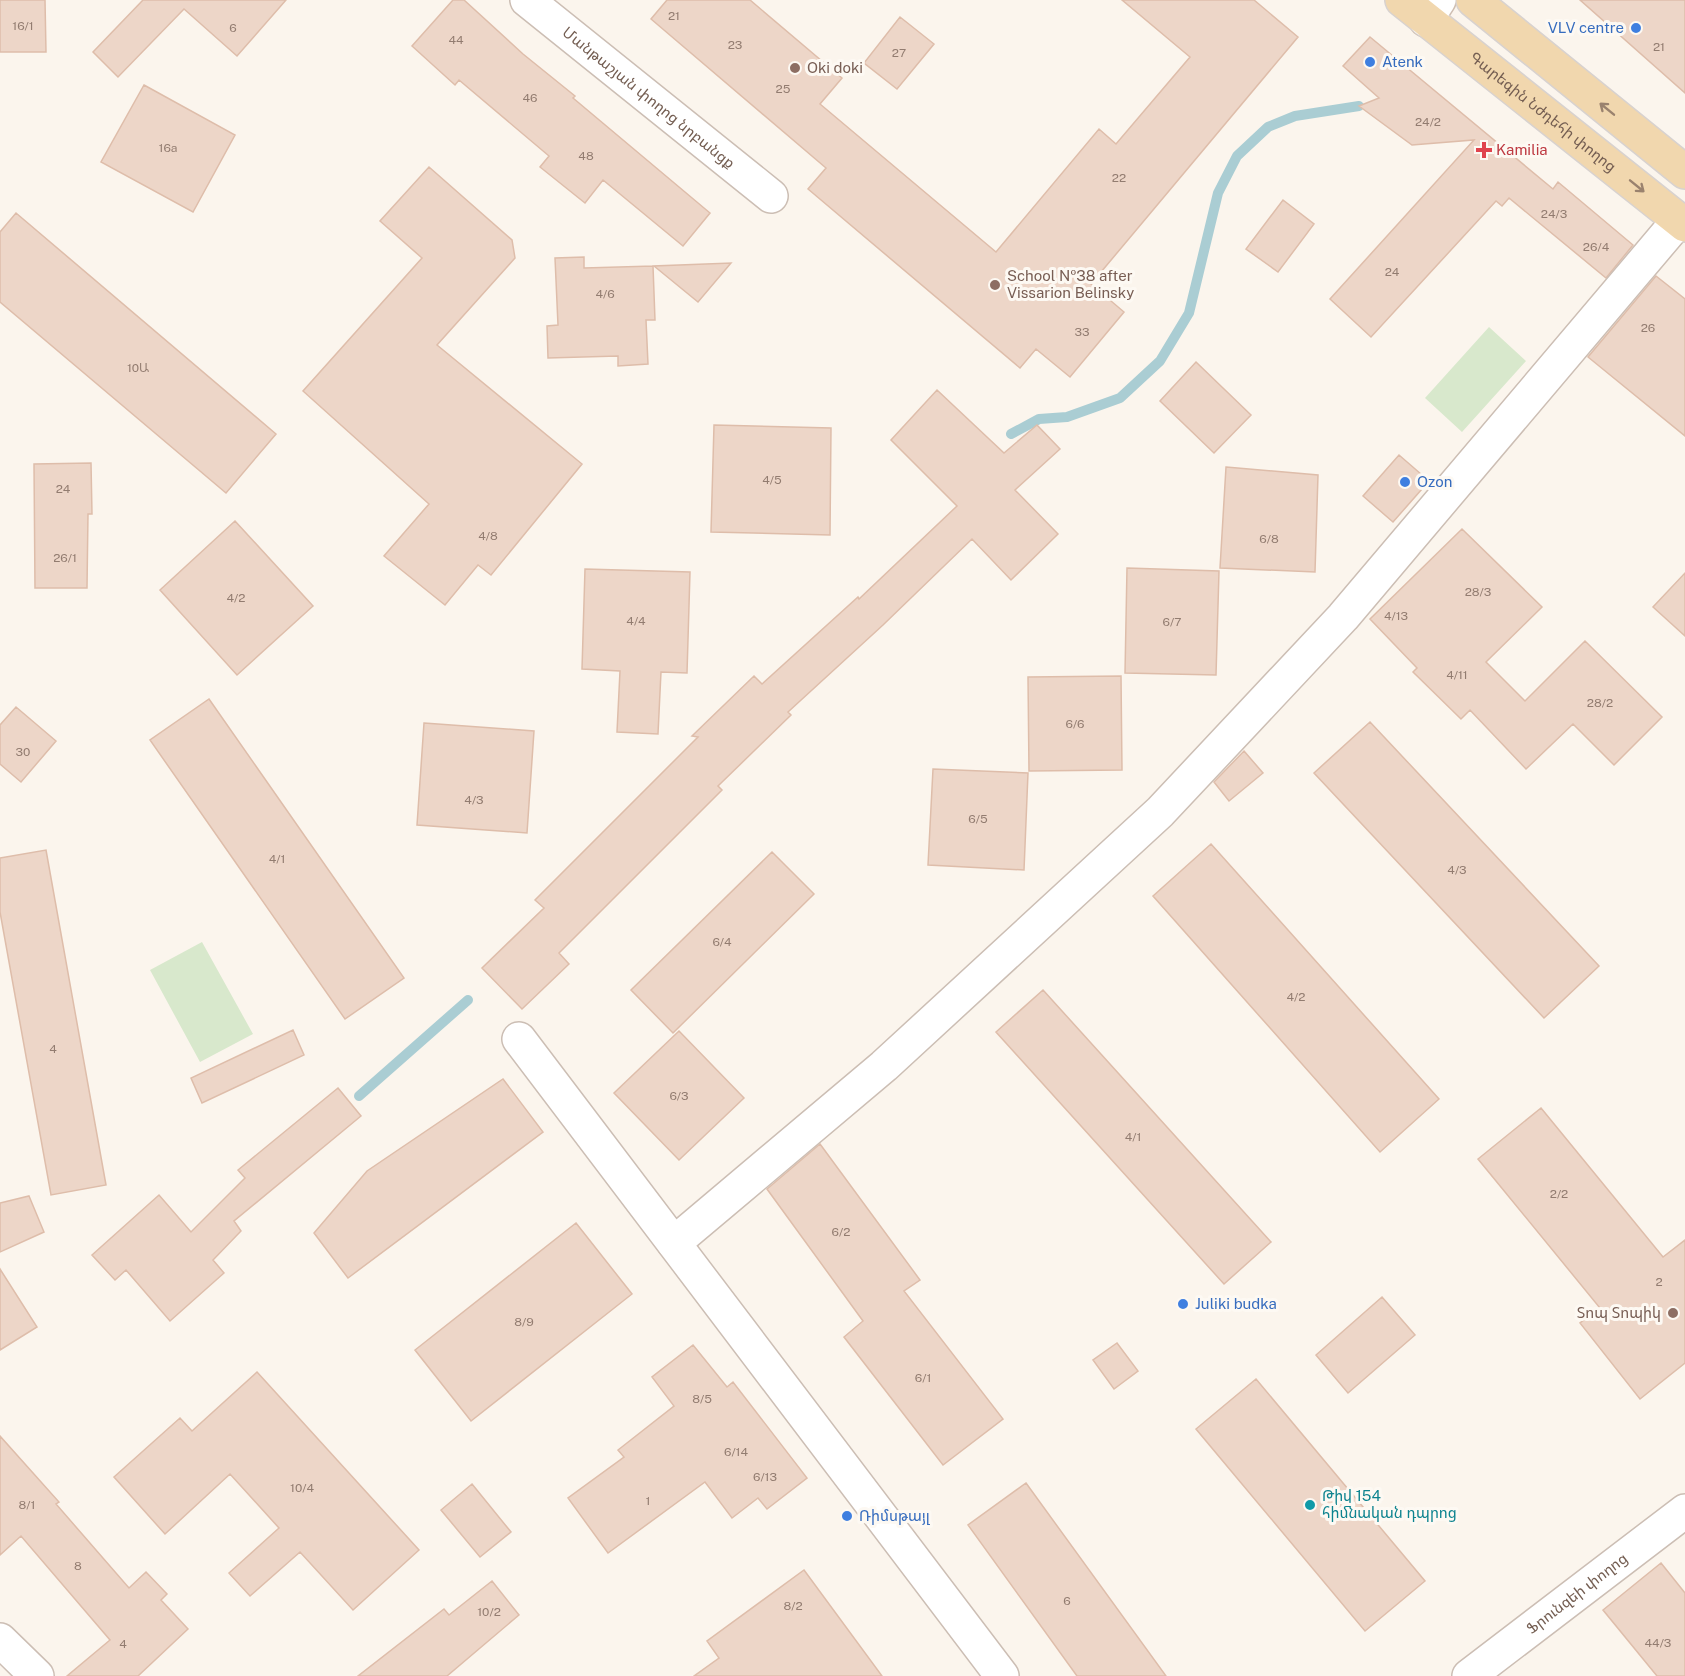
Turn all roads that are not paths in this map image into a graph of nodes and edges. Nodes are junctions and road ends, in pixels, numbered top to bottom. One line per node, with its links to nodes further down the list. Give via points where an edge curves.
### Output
1 (527, 0): 5 (street, Մանթաշյան փողոց նրբանցք)
2 (1473, 0): 4 (main road, one-way to 2)
3 (1423, 7): 6 (main road, Գարեգին Նժդեհի փողոց, one-way to 6)
4 (1685, 172)
5 (771, 196)
6 (1682, 222): 8 (street, via 1343,617 1160,812 884,1066)
7 (519, 1039): 8 (street)
8 (674, 1243): 12 (street)
9 (1685, 1510): 13 (street, Ֆրունզեի փողոց)
10 (0, 1640): 11 (street)
11 (37, 1676)
12 (1002, 1676)
13 (1469, 1676)

